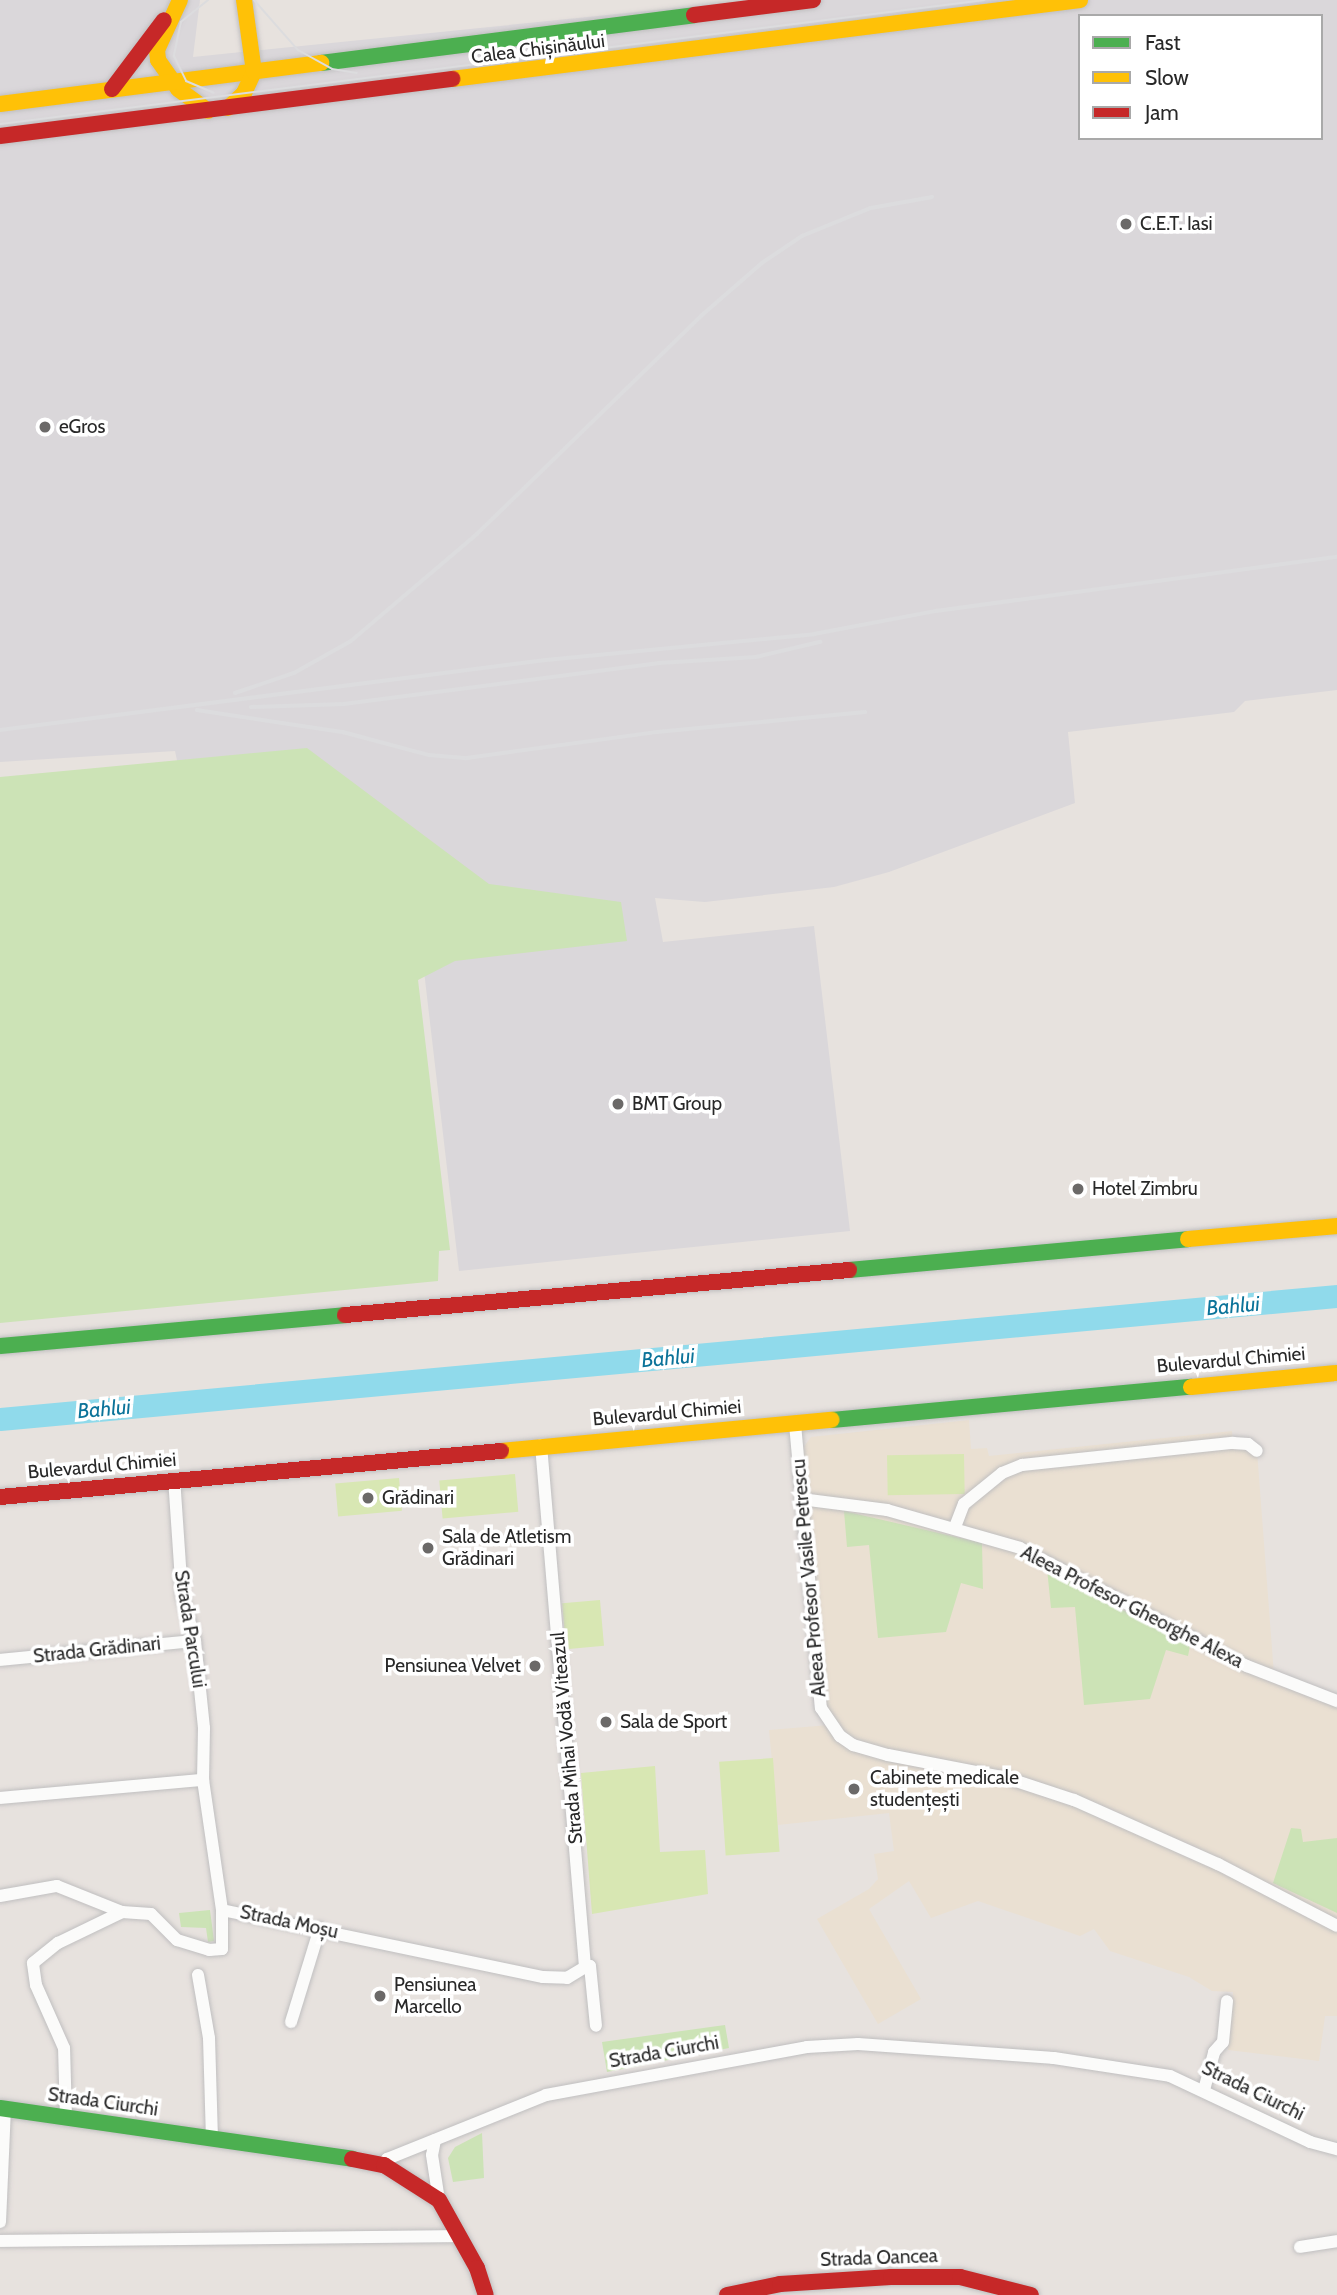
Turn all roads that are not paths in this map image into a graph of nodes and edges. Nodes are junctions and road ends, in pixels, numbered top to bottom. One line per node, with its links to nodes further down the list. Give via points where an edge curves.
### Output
1 (244, 0): 5 (main road)
2 (813, 0): 5 (main road, Calea Chișinăului)
3 (1080, 0): 9 (main road, Calea Chișinăului)
4 (177, 5): 6 (main road, via 157,50); 7 (main road)
5 (254, 72): 6 (main road, Calea Chișinăului); 9 (main road, via 244,93)
6 (171, 83): 7 (main road, Calea Chișinăului); 10 (main road)
7 (112, 89): 8 (main road, Calea Chișinăului)
8 (0, 104)
9 (228, 108): 10 (main road, Calea Chișinăului)
10 (208, 111): 11 (main road, Calea Chișinăului)
11 (0, 135)
12 (1337, 1226): 13 (main road)
13 (0, 1346)
14 (1337, 1373): 15 (main road, Bulevardul Chimiei)
15 (795, 1424): 16 (main road, Bulevardul Chimiei); 20 (street, Aleea Profesor Vasile Petrescu)
16 (541, 1444): 18 (main road, Bulevardul Chimiei); 32 (street, Strada Mihai Vodă Viteazul)
17 (1257, 1451): 21 (street, via 1248,1444 1233,1443 1022,1465 1002,1473 964,1504)
18 (174, 1479): 19 (main road, Bulevardul Chimiei); 22 (street, Strada Parcului, via 182,1595)
19 (0, 1497)
20 (801, 1499): 21 (street, Aleea Profesor Gheorghe Alexa, via 846,1502); 30 (street, Aleea Profesor Vasile Petrescu, via 821,1708 841,1736 853,1745 888,1755 1007,1778 1074,1800 1218,1864)
21 (955, 1527): 24 (street, Aleea Profesor Gheorghe Alexa, via 1048,1560 1247,1666)
22 (195, 1641): 23 (street, Strada Grădinari); 25 (street, Strada Parcului, via 204,1728)
23 (0, 1660)
24 (1337, 1701)
25 (203, 1780): 26 (street); 28 (street, Strada Parcului)
26 (0, 1798)
27 (0, 1896): 29 (street, Strada Moșu, via 57,1886)
28 (222, 1910): 29 (street, Strada Moșu, via 222,1949 209,1950 177,1940 151,1914); 31 (street, Strada Moșu)
29 (122, 1912): 39 (street, via 58,1943 33,1963 36,1985 64,2048)
30 (1337, 1926)
31 (320, 1928): 32 (street, Strada Moșu, via 543,1977 567,1978); 35 (street)
32 (585, 1967): 36 (street, Strada Mihai Vodă Viteazul, via 590,1966)
33 (198, 1975): 40 (street, via 209,2038)
34 (1227, 2001): 37 (street, via 1223,2042 1214,2052)
35 (291, 2022)
36 (596, 2026)
37 (1205, 2090): 41 (street, Strada Ciurchi, via 1170,2076 1054,2058 858,2044 807,2047 546,2095); 42 (street, Strada Ciurchi, via 1310,2142)
38 (3, 2109): 39 (main road, Strada Ciurchi); 45 (street)
39 (66, 2118): 40 (main road, Strada Ciurchi)
40 (212, 2137): 43 (main road, Strada Ciurchi)
41 (435, 2140): 43 (street, Strada Ciurchi, via 387,2159); 44 (street, via 432,2155)
42 (1337, 2149)
43 (384, 2165): 44 (main road)
44 (439, 2200): 46 (main road)
45 (0, 2222)
46 (460, 2236): 47 (street); 50 (main road)
47 (0, 2241)
48 (1337, 2241): 49 (street)
49 (1300, 2247)
50 (486, 2295)
51 (727, 2295): 52 (main road, Strada Oancea, via 780,2284 960,2277)
52 (1031, 2295)

